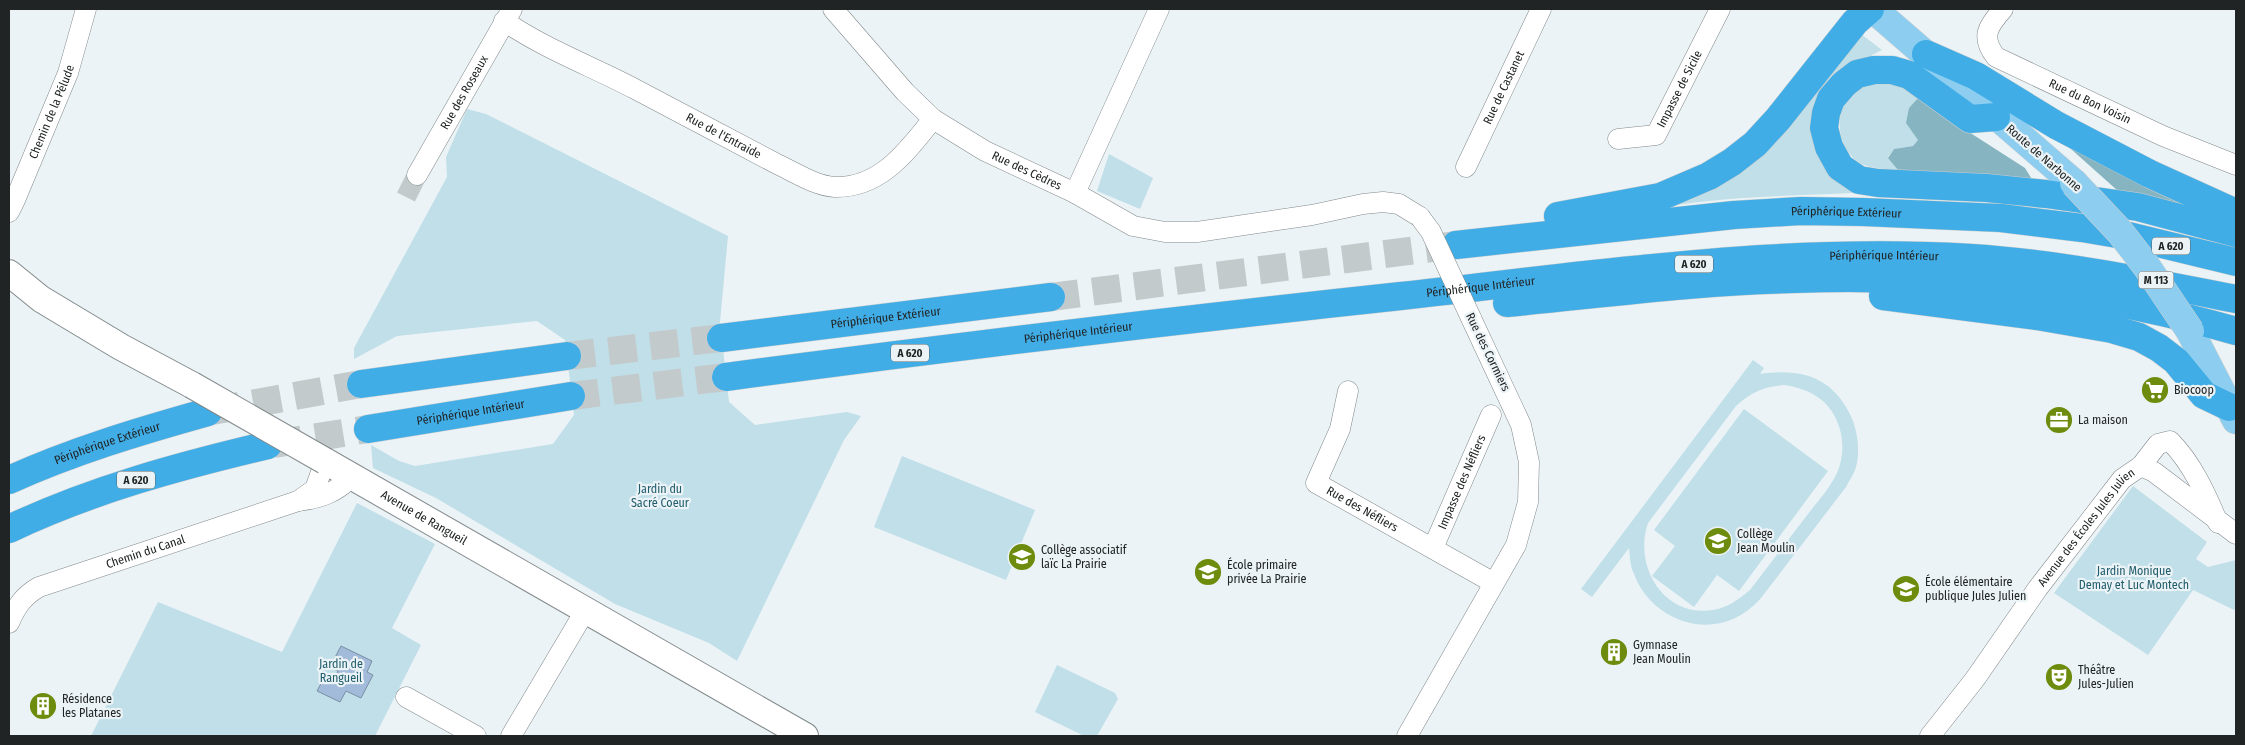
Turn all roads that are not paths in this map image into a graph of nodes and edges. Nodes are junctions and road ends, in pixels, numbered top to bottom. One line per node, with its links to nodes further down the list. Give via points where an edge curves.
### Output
1 (86, 9): 19 (street, Chemin de la Pélude, via 68,73)
2 (833, 9): 13 (street, Rue des Cèdres, via 905,92)
3 (1159, 9): 18 (street, Rue des Cèdres)
4 (1541, 9): 16 (street, Rue de Castanet)
5 (1720, 9): 14 (street, Impasse de Sicile, via 1656,135)
6 (1837, 9): 11 (highway, via 1831,41)
7 (1871, 9): 10 (main road, Route de Narbonne / M 113); 11 (highway, via 1855,22)
8 (2003, 9): 15 (street, Rue du Bon Voisin, via 1991,23 1986,36 1996,57 2163,136)
9 (508, 15): 13 (street, Rue de l'Entraide, via 530,39 633,88 816,183 834,187 873,179 885,172 911,146); 17 (street, Rue des Roseaux)
10 (1926, 54): 12 (main road, Route de Narbonne / M 113); 20 (highway, via 1976,76 2056,125 2150,174)
11 (1823, 61): 22 (highway, Périphérique Extérieur / A 620, via 1755,144 1709,176 1660,197 1464,232 1456,245 1734,215 1801,211 1873,212 2001,218 2082,228)
12 (1996, 117): 21 (highway, via 1970,119 1909,75 1892,70 1874,70 1857,74 1831,99 1824,128 1829,147 1840,167 1859,180 2046,194 2138,207); 38 (main road, Route de Narbonne / M 113, bridge, via 2074,183 2120,232 2190,331)
13 (933, 118): 18 (street, Rue des Cèdres, via 985,151)
14 (1618, 139)
15 (2236, 165)
16 (1466, 167)
17 (416, 175)
18 (1074, 193): 51 (street, Rue des Cormiers, bridge, via 1133,226 1165,232 1198,232 1383,202 1399,204 1420,217 1431,232 1521,425 1529,462 1524,520 1516,545)
19 (9, 212)
20 (2236, 213)
21 (2236, 233)
22 (2236, 262)
23 (9, 273): 27 (street, Avenue de Rangueil)
24 (1749, 281): 29 (highway, via 1269,327); 30 (highway, via 1862,278 2024,289 2149,310); 38 (highway, via 1760,289 1795,288 1909,298 2112,329 2139,337 2159,348 2176,361 2204,395)
25 (9, 288): 27 (street, Avenue de Rangueil)
26 (1051, 297): 31 (highway, Périphérique Extérieur)
27 (41, 299): 42 (street, Avenue de Rangueil, bridge)
28 (2236, 299): 29 (highway, Périphérique Intérieur / A 620, via 2121,276 2025,263 1954,258 1837,257 1640,268)
29 (1246, 312): 33 (highway, Périphérique Intérieur / A 620)
30 (2236, 331)
31 (721, 338)
32 (567, 356): 34 (highway)
33 (726, 377)
34 (361, 384)
35 (1348, 391): 50 (street, Rue des Néfliers, via 1340,429 1316,483)
36 (571, 396): 40 (highway, Périphérique Intérieur)
37 (208, 412): 45 (highway, Périphérique Extérieur, via 126,435)
38 (2233, 414)
39 (1491, 415): 50 (street, Impasse des Néfliers)
40 (368, 429)
41 (268, 445): 48 (highway, A 620, via 159,472 73,502)
42 (325, 461): 44 (street, Avenue de Rangueil); 46 (street, Chemin du Canal, via 315,490)
43 (2140, 466): 47 (street, Avenue des Écoles Jules Julien, via 2154,472); 47 (street, Avenue des Écoles Jules Julien, via 2158,444 2170,441 2205,493); 59 (street, Avenue des Écoles Jules Julien, via 2122,479)
44 (353, 476): 46 (street, Chemin du Canal, via 339,490 317,499); 52 (street, Avenue de Rangueil)
45 (9, 480)
46 (298, 501): 53 (street, Chemin du Canal, via 38,587 27,593)
47 (2218, 522): 49 (street, Avenue des Écoles Jules Julien)
48 (9, 529)
49 (2236, 534)
50 (1433, 548): 51 (street, Rue des Néfliers)
51 (1494, 583): 58 (street, Rue des Cormiers)
52 (585, 610): 56 (street); 57 (street, Avenue de Rangueil)
53 (9, 623)
54 (406, 696): 55 (street)
55 (476, 736)
56 (511, 736)
57 (806, 736)
58 (1407, 736)
59 (1930, 736)

